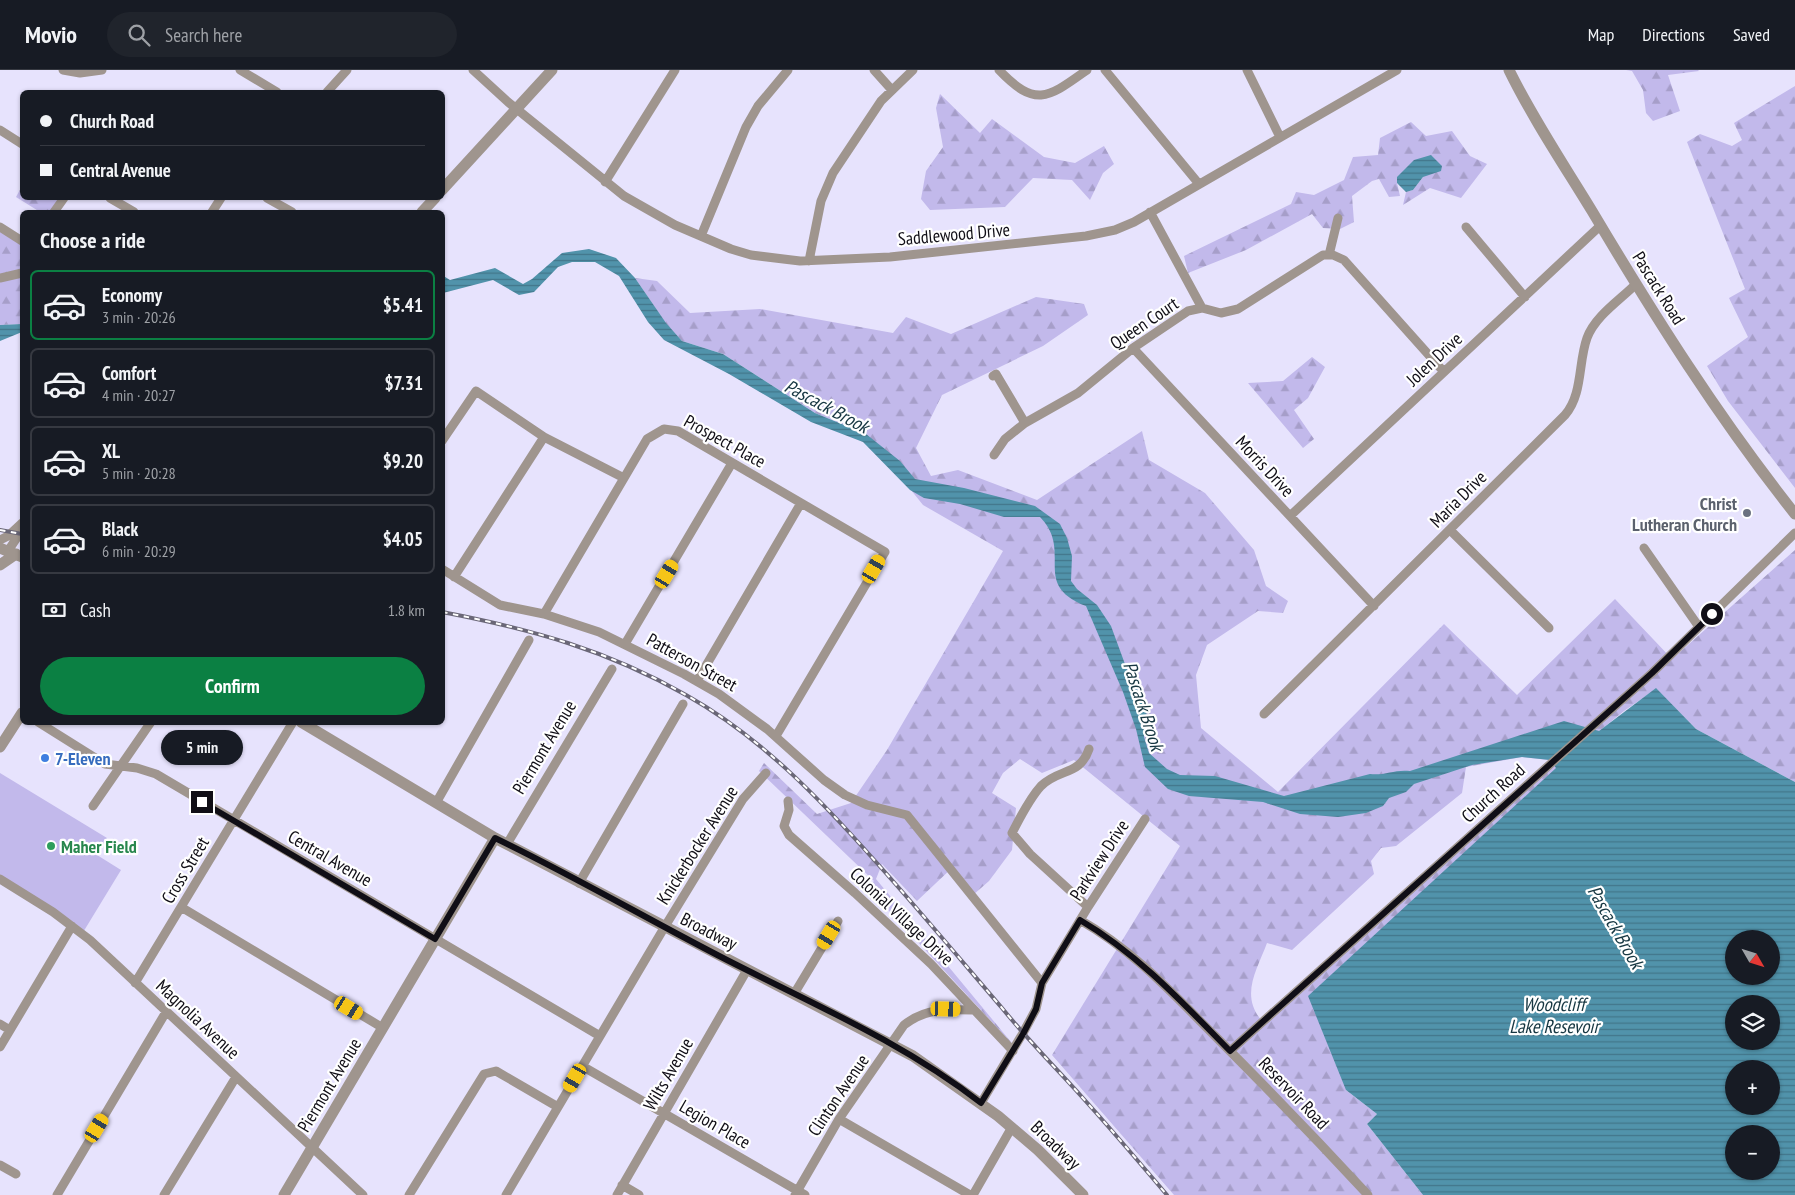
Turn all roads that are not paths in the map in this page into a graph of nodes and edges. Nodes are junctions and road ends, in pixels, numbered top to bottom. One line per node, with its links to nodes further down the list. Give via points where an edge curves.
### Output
1 (63, 70): 2 (street, via 80,73)
2 (102, 70)
3 (240, 70): 19 (street)
4 (347, 70): 20 (street)
5 (473, 70): 21 (street, Saddlewood Drive)
6 (552, 70): 21 (street)
7 (675, 70): 25 (street)
8 (788, 70): 39 (street, via 758,106 746,127)
9 (874, 70): 18 (street)
10 (913, 70): 18 (street)
11 (999, 70): 12 (street, via 1020,90 1037,95 1055,92)
12 (1087, 70)
13 (1105, 70): 26 (street)
14 (1247, 70): 23 (street)
15 (1397, 70): 17 (street, Saddlewood Drive)
16 (1509, 70): 36 (street, Pascack Road)
17 (1381, 74): 23 (street, Saddlewood Drive)
18 (891, 89): 42 (street, via 830,180 821,201)
19 (274, 90)
20 (329, 90)
21 (517, 109): 25 (street, Saddlewood Drive); 27 (street)
22 (0, 130): 24 (street)
23 (1280, 137): 26 (street, Saddlewood Drive)
24 (20, 143)
25 (605, 182): 39 (street, Saddlewood Drive, via 658,217)
26 (1199, 184): 34 (street, Saddlewood Drive)
27 (445, 187)
28 (113, 200): 31 (street)
29 (271, 200): 32 (street)
30 (433, 200): 33 (street)
31 (131, 210)
32 (288, 210)
33 (424, 210)
34 (1150, 212): 42 (street, Saddlewood Drive, via 1115,230 1077,238 890,257); 47 (street)
35 (1338, 218): 41 (street)
36 (1600, 226): 45 (street, Pascack Road); 46 (street, Jolen Drive)
37 (0, 227): 40 (street)
38 (1466, 227): 46 (street)
39 (701, 236): 42 (street, Saddlewood Drive, via 751,255)
40 (20, 240)
41 (1328, 255): 47 (street, Queen Court, via 1318,257 1238,310 1221,313); 49 (street, via 1344,260)
42 (809, 261)
43 (20, 273): 44 (street)
44 (0, 278)
45 (1636, 284): 58 (street, Pascack Road, via 1725,423); 61 (street, Maria Drive, via 1591,329 1568,412)
46 (1525, 297): 49 (street, Jolen Drive)
47 (1202, 308): 48 (street, Queen Court, via 1188,311)
48 (1133, 348): 51 (street, Queen Court, via 1078,393); 59 (street, Morris Drive)
49 (1444, 372): 59 (street, Jolen Drive)
50 (993, 376): 51 (street, via 996,374)
51 (1025, 423): 54 (street, Queen Court, via 1005,439)
52 (445, 437): 53 (street, via 476,391)
53 (544, 437): 56 (street); 69 (street)
54 (994, 455)
55 (732, 463): 56 (street, Prospect Place, via 678,431 664,429 647,439); 57 (street, Prospect Place); 75 (street)
56 (624, 478): 71 (street, Prospect Place)
57 (801, 503): 77 (street); 85 (street, Prospect Place, via 884,552)
58 (1795, 514)
59 (1290, 516): 70 (street, Morris Drive)
60 (20, 525): 64 (street)
61 (1450, 530): 70 (street, Maria Drive); 73 (street)
62 (1795, 533): 72 (street, Church Road)
63 (20, 534): 66 (street)
64 (0, 540)
65 (1644, 548): 72 (street)
66 (12, 552): 67 (street)
67 (0, 564)
68 (445, 571): 69 (street, Patterson Street)
69 (454, 577): 71 (street, Patterson Street, via 500,605)
70 (1374, 606): 79 (street, Maria Drive)
71 (544, 614): 75 (street, Patterson Street)
72 (1698, 627): 119 (street, Church Road, via 1591,728)
73 (1549, 628)
74 (529, 640): 91 (street)
75 (626, 644): 77 (street, Patterson Street)
76 (612, 669): 96 (street, Piermont Avenue)
77 (697, 681): 85 (street, Patterson Street)
78 (683, 704): 98 (street)
79 (1264, 714)
80 (20, 716): 86 (street)
81 (43, 725): 88 (street, Central Avenue, via 97,760)
82 (149, 725): 88 (street)
83 (291, 725): 94 (street, Cross Street)
84 (306, 725): 91 (street, Broadway)
85 (776, 736): 108 (street, Patterson Street, via 845,795 867,805 907,815)
86 (0, 747)
87 (1089, 748): 100 (street, via 1079,766 1051,778 1039,788 1012,833)
88 (118, 767): 92 (street); 94 (street, Central Avenue, via 156,774)
89 (766, 773): 104 (street, Knickerbocker Avenue, via 743,799)
90 (788, 801): 110 (street, Colonial Village Drive, via 784,826 789,835 931,964)
91 (436, 803): 95 (street, Broadway)
92 (93, 806)
93 (1145, 819): 100 (street, Parkview Drive)
94 (233, 821): 99 (street, Cross Street); 105 (street, Central Avenue)
95 (495, 838): 96 (street, Broadway); 105 (street, Piermont Avenue)
96 (507, 844): 98 (street, Broadway)
97 (0, 879): 103 (street, Magnolia Avenue)
98 (579, 883): 104 (street, Broadway)
99 (181, 907): 107 (street, Cross Street); 113 (street)
100 (1088, 907): 101 (street, Parkview Drive)
101 (1080, 920): 108 (street, Parkview Drive); 119 (street, Reservoir Road, via 1138,960)
102 (838, 921): 109 (street)
103 (72, 926): 107 (street, Magnolia Avenue); 114 (street)
104 (664, 928): 106 (street, Broadway); 115 (street, Knickerbocker Avenue)
105 (435, 939): 113 (street, Piermont Avenue); 115 (street, Central Avenue)
106 (747, 970): 109 (street, Broadway); 124 (street, Wilts Avenue)
107 (135, 983): 111 (street, Magnolia Avenue)
108 (1042, 983): 118 (street, Parkview Drive, via 1036,1009)
109 (794, 994): 116 (street, Broadway)
110 (973, 1010): 116 (street, Clinton Avenue, via 946,1009 919,1014 904,1025); 118 (street, Colonial Village Drive)
111 (166, 1012): 121 (street, Magnolia Avenue); 132 (street)
112 (0, 1024): 114 (street)
113 (383, 1028): 127 (street, Piermont Avenue)
114 (10, 1030): 117 (street)
115 (600, 1036): 120 (street, Knickerbocker Avenue)
116 (893, 1044): 122 (street, Broadway); 125 (street, Clinton Avenue)
117 (0, 1048)
118 (1012, 1051): 122 (street, Parkview Drive)
119 (1230, 1051): 142 (street, Reservoir Road)
120 (582, 1066): 123 (street, Knickerbocker Avenue); 124 (street, Legion Place)
121 (236, 1077): 127 (street, Magnolia Avenue); 133 (street)
122 (981, 1103): 126 (street, Broadway)
123 (558, 1107): 136 (street, via 496,1071 484,1074); 137 (street, Knickerbocker Avenue)
124 (664, 1114): 130 (street, Wilts Avenue); 131 (street, Legion Place)
125 (839, 1119): 131 (street, Clinton Avenue); 140 (street)
126 (1012, 1127): 140 (street); 141 (street, Broadway)
127 (312, 1147): 134 (street, Piermont Avenue); 135 (street, Magnolia Avenue)
128 (0, 1164): 129 (street)
129 (16, 1174)
130 (622, 1185): 138 (street, Wilts Avenue); 139 (street)
131 (799, 1194)
132 (57, 1195)
133 (164, 1195)
134 (284, 1195)
135 (363, 1195)
136 (409, 1195)
137 (506, 1195)
138 (617, 1195)
139 (639, 1195)
140 (972, 1195)
141 (1082, 1195)
142 (1368, 1195)

